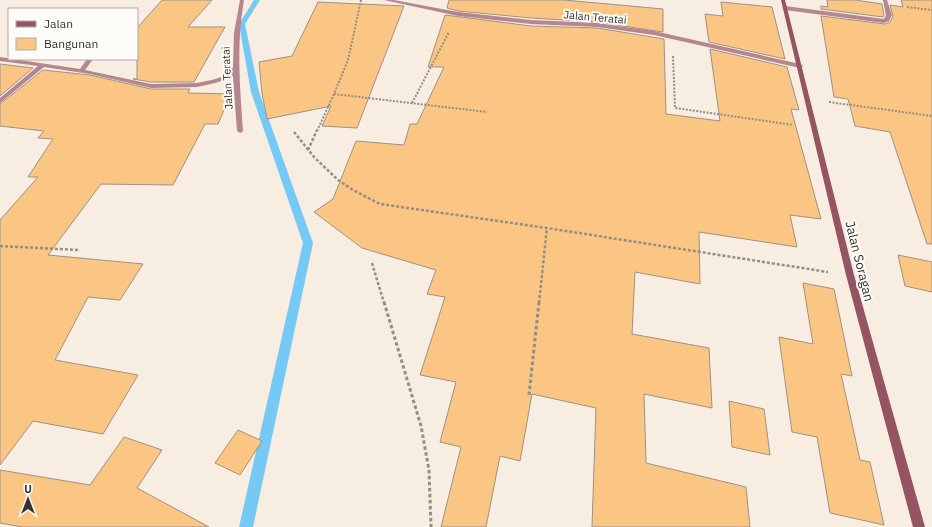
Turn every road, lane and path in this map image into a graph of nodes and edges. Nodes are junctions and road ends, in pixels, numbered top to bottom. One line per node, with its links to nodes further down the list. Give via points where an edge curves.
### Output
1 (242, 0): 11 (street, Jalan Teratai, via 235,38)
2 (361, 0): 14 (path, via 348,60)
3 (386, 0): 6 (street, Jalan Teratai)
4 (885, 0): 5 (street, via 889,16 884,21)
5 (784, 4): 12 (street, Jalan Soragan)
6 (458, 14): 7 (street, Jalan Teratai, via 531,22 596,25); 17 (path)
7 (673, 37): 12 (street, Jalan Teratai); 20 (path, via 675,108)
8 (0, 59): 10 (street)
9 (89, 60): 13 (street)
10 (42, 66): 13 (street); 16 (street)
11 (236, 66): 13 (street, via 232,75 224,79 182,86 151,86); 21 (street, Jalan Teratai)
12 (800, 66): 15 (street, Jalan Soragan)
13 (81, 71)
14 (334, 94): 17 (path); 23 (path)
15 (808, 100): 19 (path); 20 (street, Jalan Soragan)
16 (0, 101)
17 (412, 102): 18 (path)
18 (487, 112)
19 (932, 116)
20 (815, 129): 28 (street, Jalan Soragan)
21 (240, 131)
22 (294, 132): 23 (path)
23 (308, 150): 24 (path, via 338,180 380,204)
24 (547, 228): 28 (path); 29 (path)
25 (0, 246): 26 (path)
26 (80, 250)
27 (372, 263): 30 (path, via 422,426 429,470)
28 (850, 275): 31 (street, Jalan Soragan)
29 (529, 395)
30 (431, 527)
31 (919, 527)

